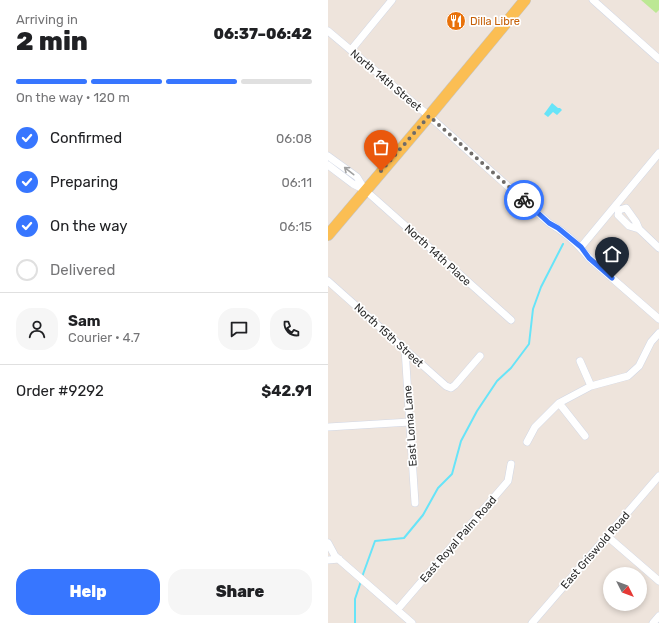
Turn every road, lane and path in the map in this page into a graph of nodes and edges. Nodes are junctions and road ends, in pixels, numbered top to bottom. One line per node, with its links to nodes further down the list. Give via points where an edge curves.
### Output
1 (392, 0): 5 (street)
2 (524, 0): 7 (main road)
3 (593, 0): 6 (street)
4 (328, 31): 5 (street, North 14th Street)
5 (351, 50): 7 (street, North 14th Street)
6 (659, 59)
7 (429, 116): 11 (main road); 14 (street, North 14th Street, via 549,223)
8 (659, 153): 12 (street)
9 (328, 156): 11 (street, North 14th Place, one-way to 9, via 357,177)
10 (328, 165): 11 (street, North 14th Place)
11 (365, 190): 13 (main road); 18 (street, North 14th Place)
12 (617, 208): 14 (street); 15 (street, via 618,215 629,226 639,229)
13 (328, 234)
14 (581, 247): 17 (street, North 14th Street, via 589,258)
15 (659, 248)
16 (328, 281): 20 (street, North 15th Street)
17 (659, 319)
18 (511, 320)
19 (659, 333): 23 (street, via 651,342 639,366 628,376)
20 (405, 349): 21 (street, North 15th Street, via 451,388); 25 (street, East Loma Lane)
21 (480, 356)
22 (580, 361): 23 (street)
23 (591, 386): 24 (street)
24 (559, 403): 27 (street); 28 (street, via 535,427)
25 (410, 422): 26 (street); 31 (street, East Loma Lane)
26 (328, 427)
27 (584, 436)
28 (527, 442)
29 (511, 464): 37 (street, East Royal Palm Road, via 508,481)
30 (659, 476): 32 (street, East Griswold Road)
31 (415, 504)
32 (606, 536): 36 (street); 40 (street, East Griswold Road)
33 (328, 543): 34 (street, via 331,551)
34 (339, 559): 35 (street); 37 (street)
35 (328, 560)
36 (659, 581)
37 (397, 610): 39 (street)
38 (659, 616): 41 (street)
39 (412, 623)
40 (532, 623)
41 (653, 623)

